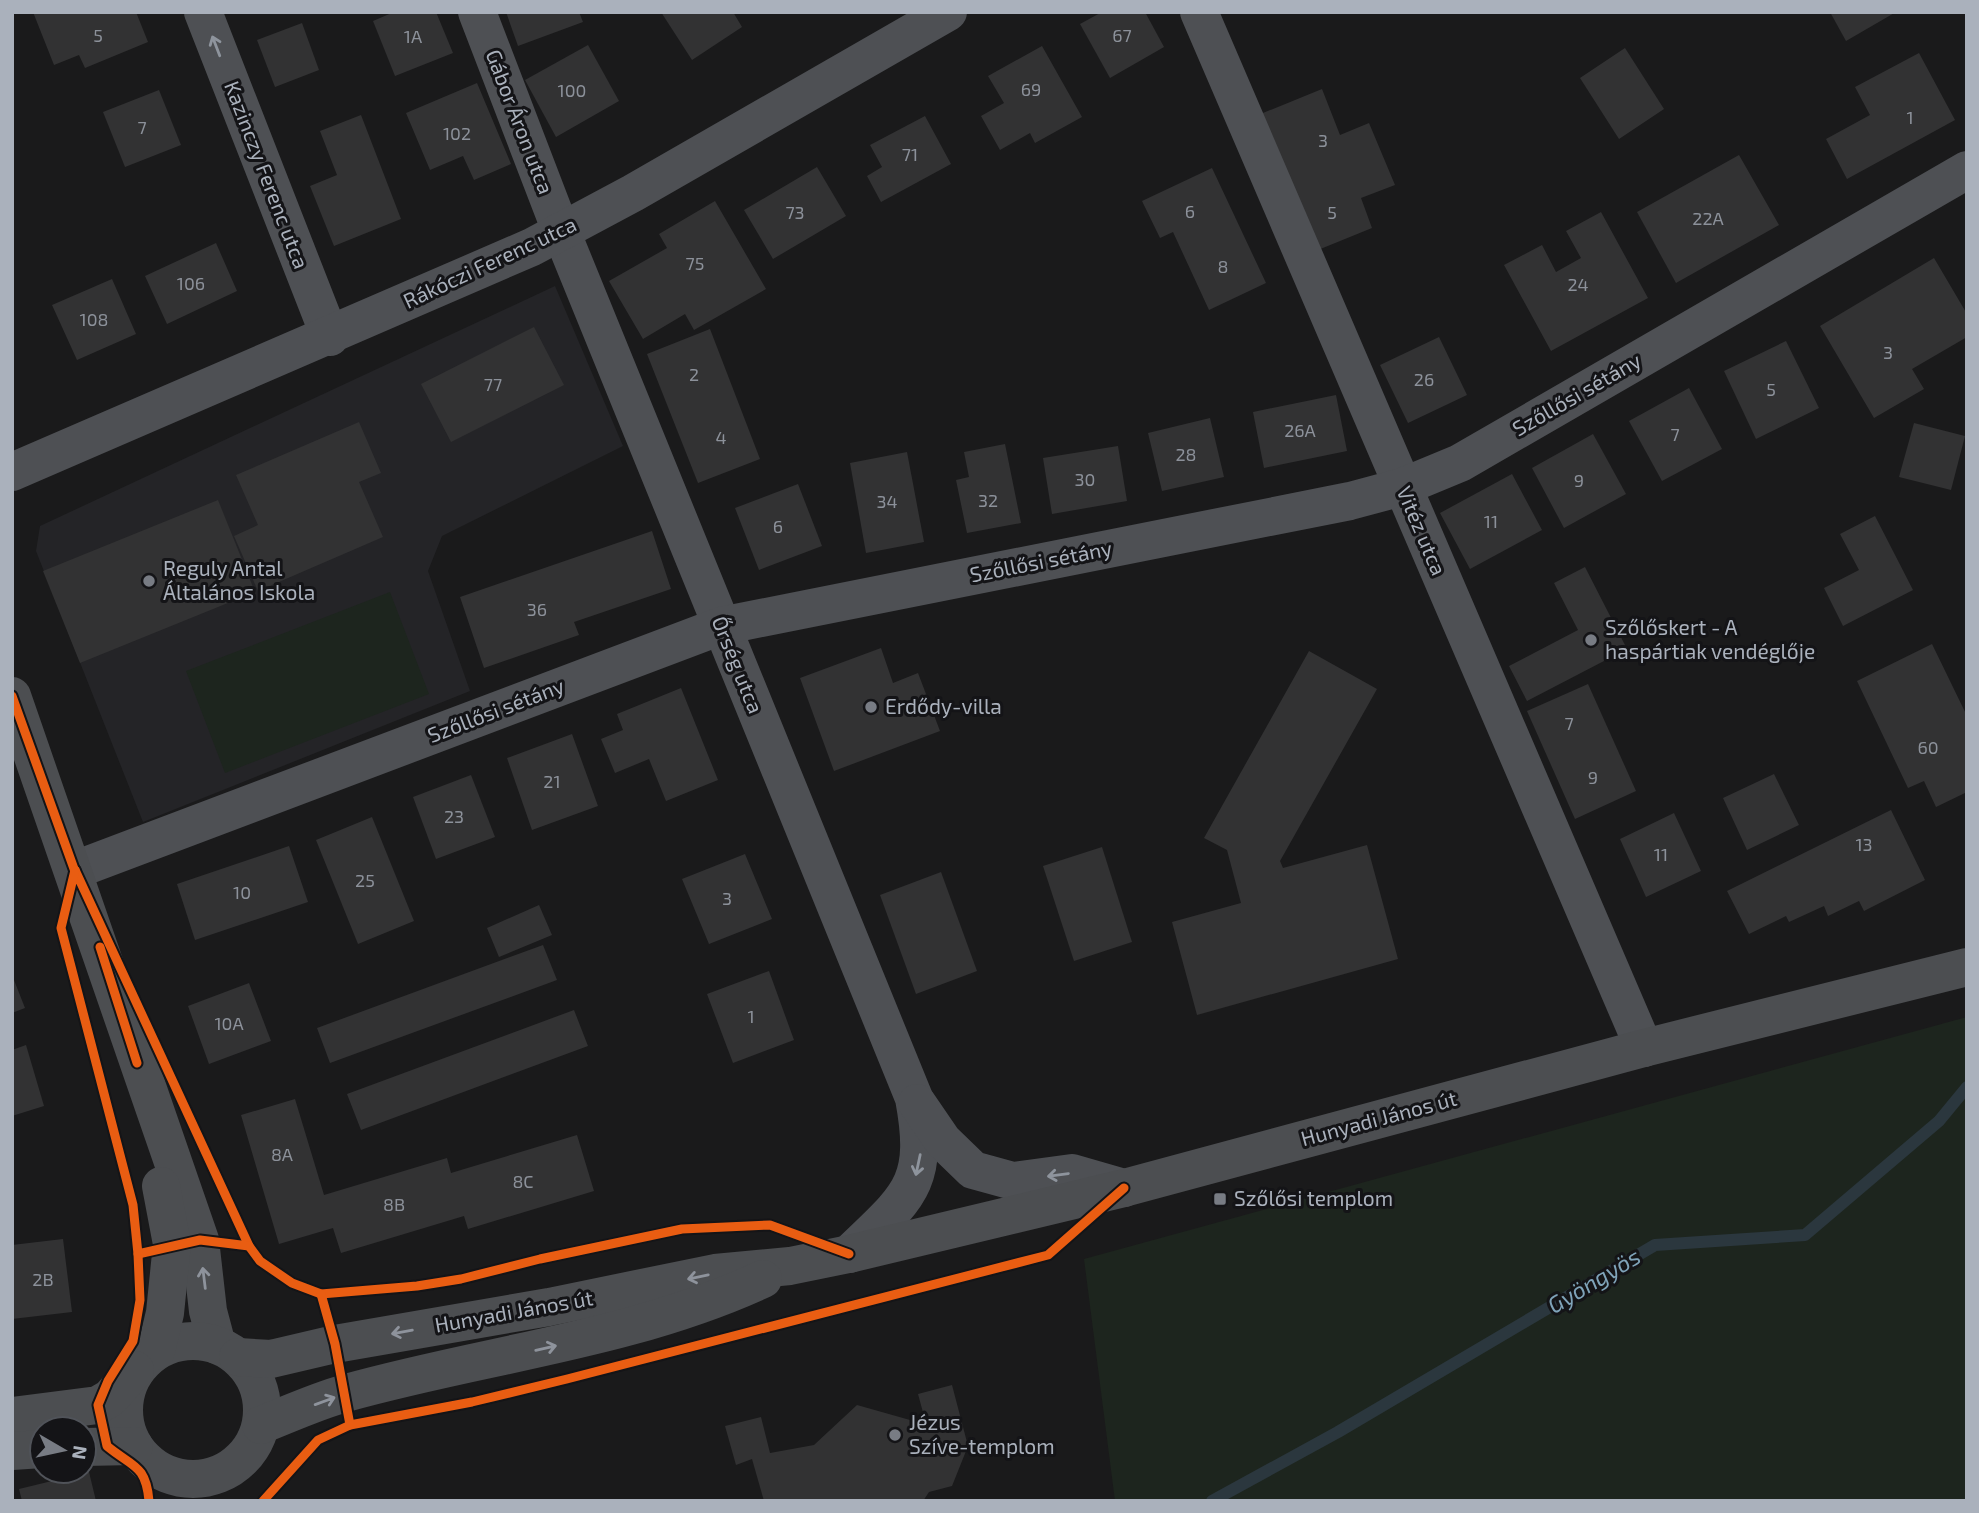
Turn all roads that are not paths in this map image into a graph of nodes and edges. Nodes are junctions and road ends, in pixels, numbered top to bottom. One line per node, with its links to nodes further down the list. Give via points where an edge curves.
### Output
1 (203, 12): 7 (street, Kazinczy Ferenc utca, one-way to 1)
2 (477, 12): 6 (street, Gábor Áron utca)
3 (948, 12): 6 (street, Rákóczi Ferenc utca)
4 (1199, 12): 9 (street, Vitéz utca)
5 (1967, 170): 9 (street, Szőllősi sétány, via 1460,463)
6 (561, 231): 7 (street, Rákóczi Ferenc utca); 10 (street, Őrség utca)
7 (330, 337): 8 (street, Rákóczi Ferenc utca)
8 (12, 472)
9 (1402, 487): 10 (street, Szőllősi sétány); 14 (street, Vitéz utca)
10 (721, 626): 12 (street, Szőllősi sétány); 16 (street, Őrség utca)
11 (12, 696): 12 (street)
12 (75, 870): 15 (street)
13 (1967, 967): 14 (street, Hunyadi János út)
14 (1644, 1048): 17 (street, Hunyadi János út)
15 (138, 1063): 20 (street, one-way to 15, via 208,1311 200,1240); 21 (street, via 172,1244 165,1313)
16 (914, 1098): 17 (street, Őrség utca, one-way to 16, via 1072,1173 1013,1181 972,1170 943,1141); 18 (street, Őrség utca, one-way to 18, via 921,1136 920,1168 890,1215)
17 (1125, 1188): 18 (street, Hunyadi János út)
18 (849, 1254): 19 (street, Hunyadi János út)
19 (790, 1266): 20 (street, Hunyadi János út, one-way to 20, via 715,1273 271,1359); 23 (street, Hunyadi János út, one-way to 19, via 345,1394 558,1345 709,1304)
20 (228, 1351): 21 (street, via 186,1341); 23 (street, via 259,1388)
21 (147, 1359): 22 (street, via 98,1405); 24 (street, via 130,1382 124,1414)
22 (12, 1416)
23 (261, 1425): 27 (street, via 240,1460)
24 (134, 1446): 25 (street); 26 (street)
25 (98, 1447)
26 (164, 1486): 27 (street, via 190,1479)
27 (215, 1488)

